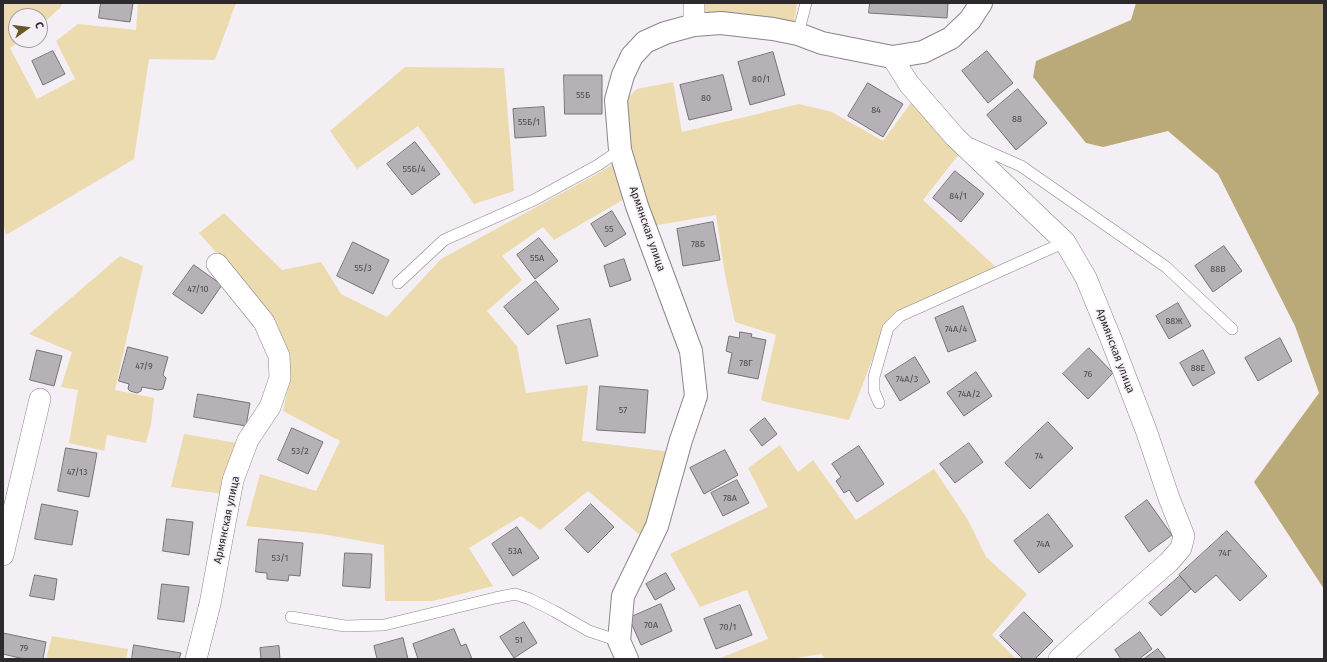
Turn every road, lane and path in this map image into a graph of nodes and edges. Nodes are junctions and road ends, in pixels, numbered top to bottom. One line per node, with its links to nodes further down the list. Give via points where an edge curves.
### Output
1 (694, 3): 4 (street)
2 (806, 3): 5 (lane)
3 (981, 3): 6 (street, Армянская улица, via 970,20 951,38 923,52)
4 (694, 25): 5 (street, Армянская улица, via 721,23); 8 (street, Армянская улица, via 645,42 632,56 616,100)
5 (798, 34): 6 (street, Армянская улица, via 822,43)
6 (892, 57): 7 (street, Армянская улица, via 908,84)
7 (955, 137): 9 (street, Армянская улица); 12 (lane, via 1021,166 1166,267)
8 (620, 150): 11 (lane, via 534,200 444,240); 17 (street, Армянская улица, via 691,351 696,396 657,526 622,596)
9 (1065, 242): 14 (lane, via 900,316 888,328 874,376 874,391); 19 (street, Армянская улица, via 1086,278 1111,339 1184,536 1181,548 1169,562)
10 (216, 264): 18 (street, Армянская улица, via 264,322 279,356 280,378 270,407 248,440 233,480 210,604)
11 (398, 283)
12 (1232, 329)
13 (40, 399): 15 (street)
14 (879, 403)
15 (3, 555)
16 (291, 617): 17 (lane, via 345,626 384,625 515,594 554,611)
17 (623, 650)
18 (196, 659)
19 (1059, 659)

